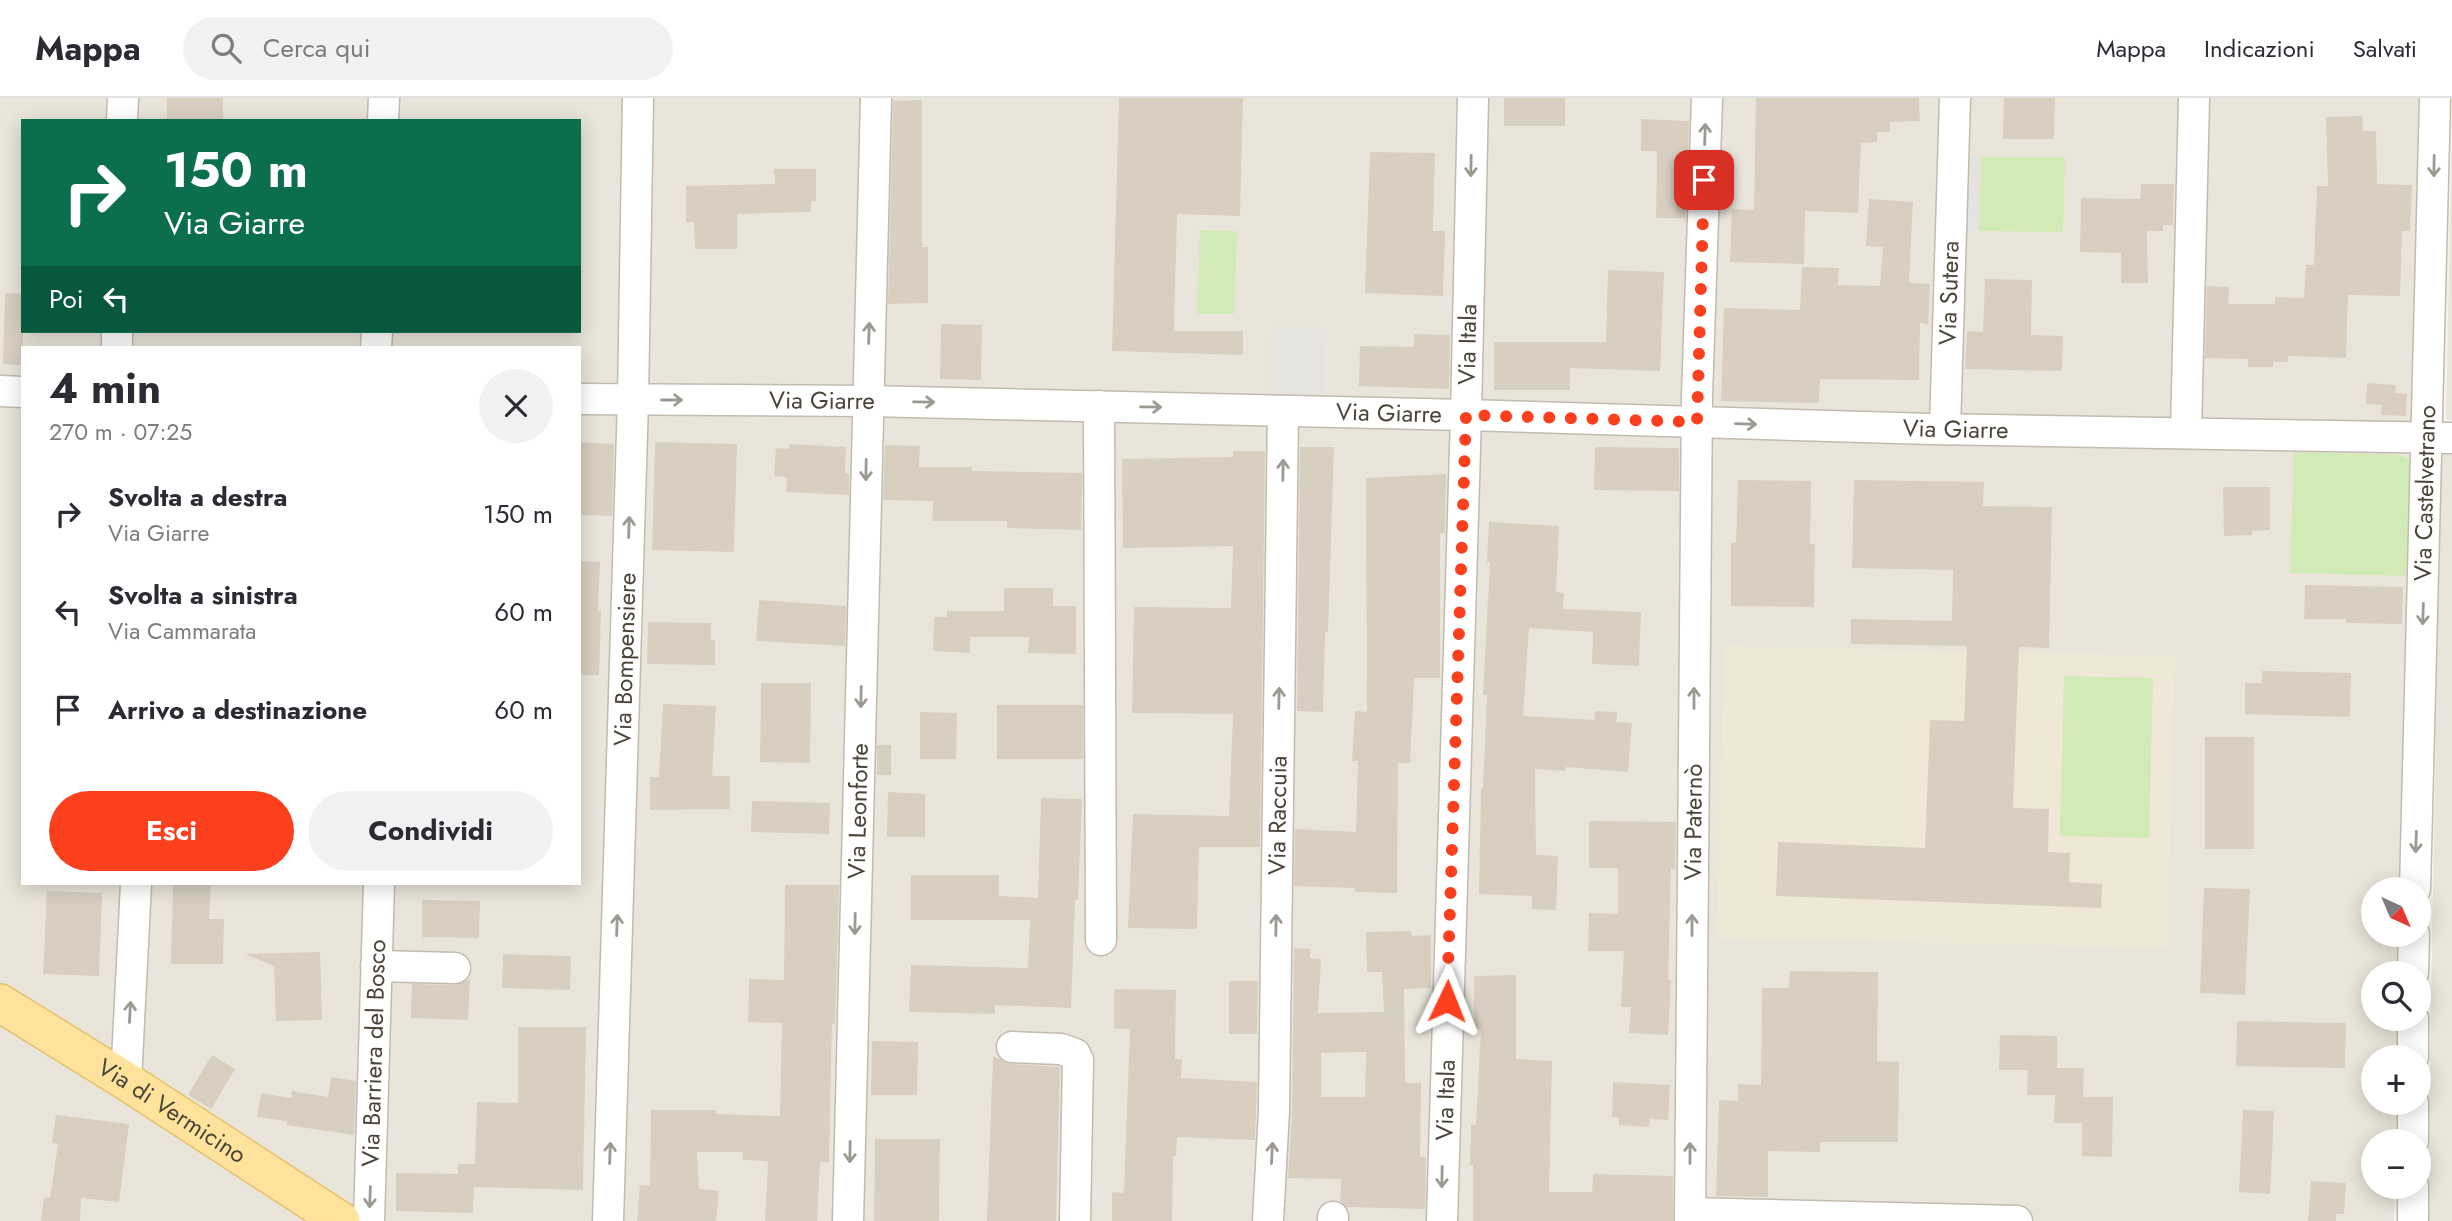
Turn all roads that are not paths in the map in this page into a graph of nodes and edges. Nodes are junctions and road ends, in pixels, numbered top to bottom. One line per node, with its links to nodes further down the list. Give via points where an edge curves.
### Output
1 (123, 98): 11 (street)
2 (384, 98): 12 (street)
3 (638, 98): 17 (street, Via Bompensiere)
4 (876, 98): 18 (street, Via Leonforte, one-way to 4)
5 (1473, 98): 21 (street, Via Itala, one-way to 21)
6 (1707, 98): 22 (street, Via Paternò, one-way to 6)
7 (1938, 98): 23 (street)
8 (1955, 98): 23 (street, Via Sutera)
9 (2194, 98): 24 (street)
10 (2435, 98): 13 (street, Via Castelvetrano, one-way to 13)
11 (122, 119)
12 (383, 119)
13 (2442, 210): 25 (street, Via Castelvetrano)
14 (0, 391): 15 (street)
15 (21, 392)
16 (581, 399): 17 (street, Via Giarre)
17 (633, 400): 18 (street, Via Giarre, one-way to 18); 39 (street, Via Bompensiere, one-way to 17)
18 (868, 401): 19 (street, Via Giarre, one-way to 19); 40 (street, Via Leonforte, one-way to 40)
19 (1099, 406): 20 (street, Via Giarre, one-way to 20); 29 (street)
20 (1283, 411): 21 (street, Via Giarre); 42 (street, Via Raccuia, one-way to 20, via 1274,1111)
21 (1466, 415): 22 (street, Via Giarre); 43 (street, Via Itala, one-way to 43)
22 (1697, 422): 23 (street, Via Giarre, one-way to 23); 36 (street, Via Paternò, one-way to 22)
23 (1938, 429): 24 (street, Via Giarre)
24 (2186, 433): 25 (street, Via Giarre)
25 (2440, 438): 26 (street, Via Castelvetrano, one-way to 26)
26 (2416, 877)
27 (136, 885): 34 (street, one-way to 27)
28 (379, 885): 30 (street, Via Barriera del Bosco)
29 (1101, 940)
30 (376, 966): 31 (street); 38 (street, Via Barriera del Bosco, one-way to 38)
31 (455, 968)
32 (0, 1003): 34 (main road, Via di Vermicino)
33 (1012, 1047): 41 (street, via 1061,1049 1078,1060)
34 (126, 1081): 37 (main road, Via di Vermicino)
35 (2413, 1199): 45 (street)
36 (1690, 1217): 44 (street)
37 (341, 1221)
38 (369, 1221)
39 (608, 1221)
40 (848, 1221)
41 (1075, 1221)
42 (1268, 1221)
43 (1442, 1221)
44 (2017, 1221)
45 (2413, 1221)

